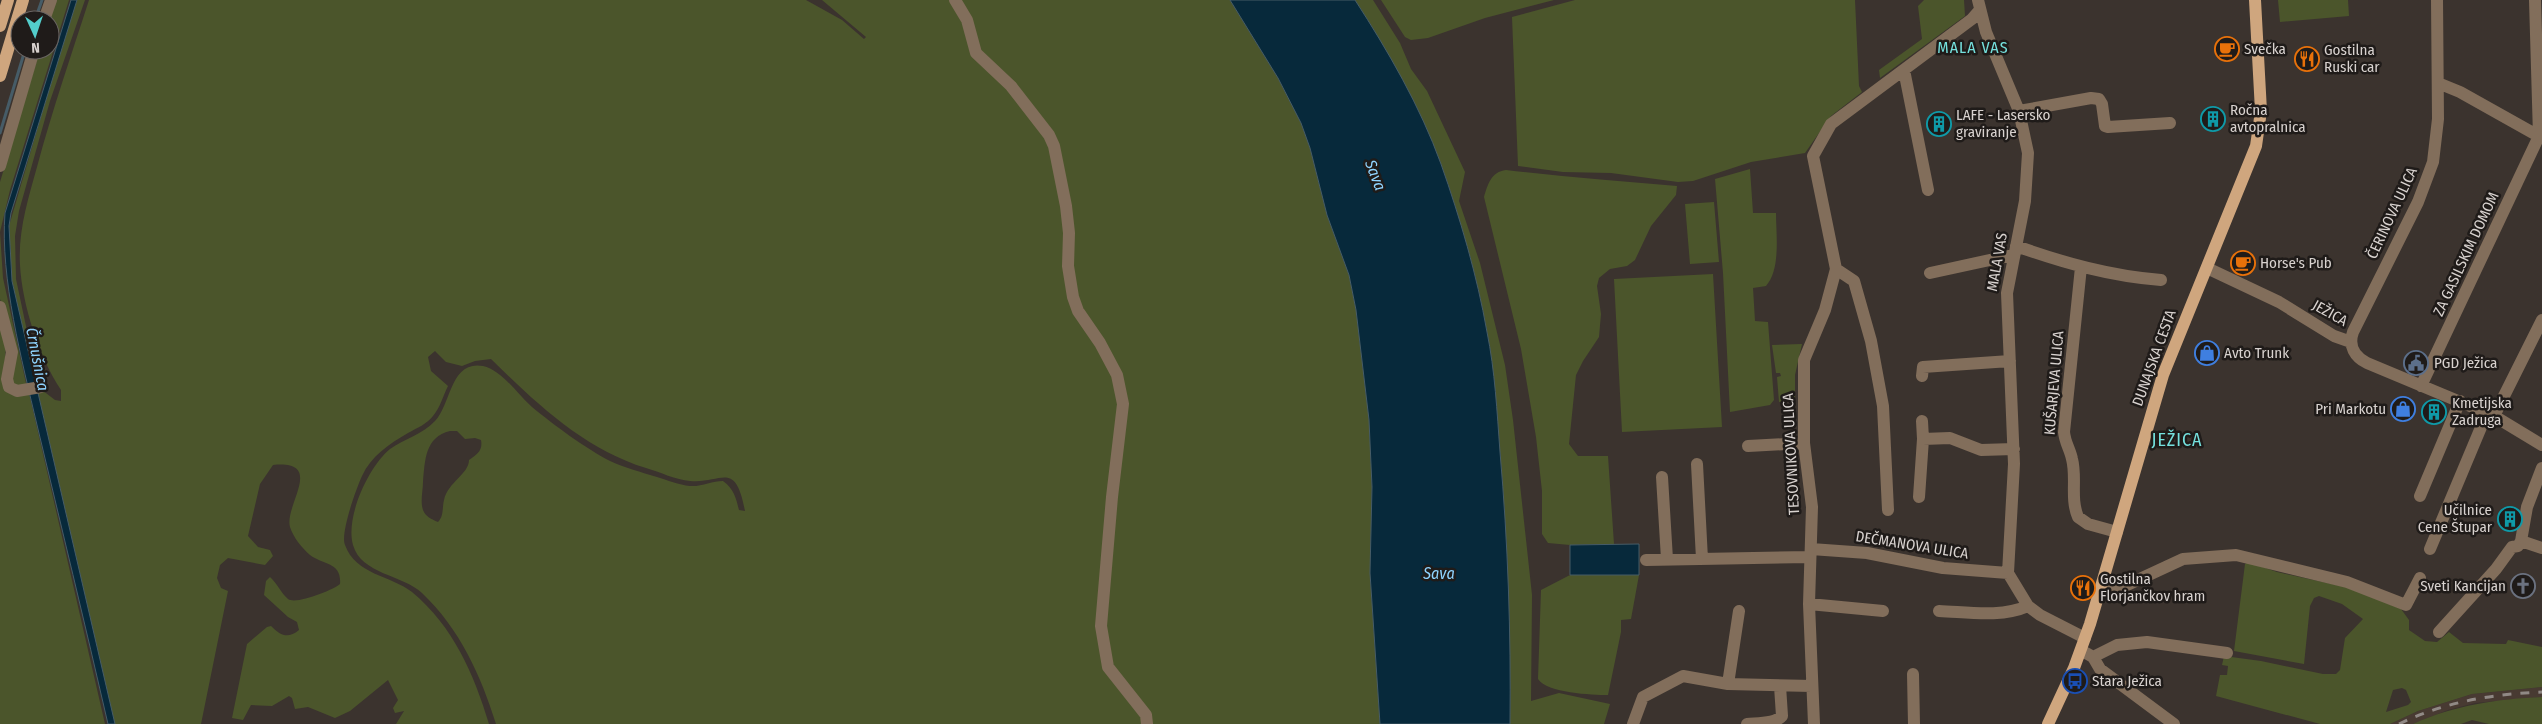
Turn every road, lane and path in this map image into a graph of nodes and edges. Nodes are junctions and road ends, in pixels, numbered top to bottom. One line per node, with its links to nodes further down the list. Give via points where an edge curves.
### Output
1 (8, 0): 8 (main road)
2 (23, 0): 11 (main road)
3 (955, 0): 70 (street, via 967,20 976,53 1010,86 1054,146 1066,206 1068,266 1073,297 1078,311 1117,375 1123,404 1101,626 1108,667 1146,715)
4 (2255, 0): 20 (main road, DUNAJSKA CESTA, via 2261,88 2260,126 2252,160)
5 (2437, 0): 12 (street, ČERINOVA ULICA)
6 (2535, 0): 15 (street)
7 (1979, 6): 10 (street, TESOVNIKOVA ULICA, via 1972,19); 13 (street, MALA VAS)
8 (0, 26)
9 (31, 60): 16 (street)
10 (1904, 70): 17 (street); 21 (street, TESOVNIKOVA ULICA, via 1832,124 1813,156)
11 (0, 76)
12 (2438, 83): 15 (street); 26 (street, ČERINOVA ULICA, via 2438,128 2428,178)
13 (2019, 111): 14 (street, via 2091,98 2102,104 2105,126 2108,127); 18 (street, MALA VAS, via 2028,152 2028,174)
14 (2170, 123)
15 (2541, 137): 29 (street, ZA GASILSKIM DOMOM)
16 (0, 166)
17 (1928, 190)
18 (2014, 251): 19 (street); 22 (street); 27 (street, MALA VAS, via 2007,293)
19 (2081, 267): 23 (street); 45 (street, KUŠARJEVA ULICA, via 2064,432 2072,459 2073,498 2078,517 2088,524)
20 (2207, 268): 26 (street, JEŽICA, via 2279,302 2334,336); 45 (main road, DUNAJSKA CESTA, via 2163,375)
21 (1836, 269): 35 (street, TESOVNIKOVA ULICA, via 1825,310 1804,360); 44 (street, via 1854,282 1871,341 1883,406)
22 (1930, 273)
23 (2161, 280)
24 (0, 307): 30 (street, via 12,352 8,383 13,390)
25 (2542, 320): 32 (street)
26 (2351, 342): 29 (street, JEŽICA, via 2363,361)
27 (2010, 361): 28 (street, via 1923,367); 38 (street, MALA VAS)
28 (1922, 376)
29 (2422, 386): 31 (street, JEŽICA)
30 (41, 387)
31 (2460, 401): 32 (street, JEŽICA); 42 (street)
32 (2490, 415): 36 (street, JEŽICA); 48 (street)
33 (1922, 421): 34 (street)
34 (1923, 439): 38 (street, via 1950,438 1981,450); 43 (street)
35 (1804, 442): 37 (street); 49 (street, TESOVNIKOVA ULICA, via 1811,498)
36 (2542, 445)
37 (1748, 446)
38 (2014, 449): 53 (street, MALA VAS)
39 (1697, 464): 51 (street)
40 (2542, 468): 46 (street, via 2527,507)
41 (1662, 477): 50 (street)
42 (2420, 496)
43 (1919, 497)
44 (1888, 510)
45 (2118, 532): 55 (main road, DUNAJSKA CESTA)
46 (2521, 541): 47 (street); 61 (street, via 2512,547)
47 (2542, 548)
48 (2430, 549)
49 (1810, 553): 51 (street); 53 (street, DEČMANOVA ULICA, via 1867,553 1943,568); 56 (street, TESOVNIKOVA ULICA)
50 (1667, 559): 51 (street); 52 (street)
51 (1702, 559)
52 (1646, 560)
53 (2008, 573): 57 (street)
54 (2420, 578): 55 (street, via 2406,605 2347,582 2236,555 2183,559 2127,585)
55 (2102, 586): 62 (main road, DUNAJSKA CESTA)
56 (1809, 604): 59 (street); 69 (street, TESOVNIKOVA ULICA)
57 (2028, 606): 60 (street, via 1996,613); 62 (street)
58 (1739, 611): 67 (street)
59 (1883, 611)
60 (1939, 611)
61 (2439, 632)
62 (2085, 638): 63 (main road, DUNAJSKA CESTA)
63 (2081, 652): 65 (street); 75 (main road, DUNAJSKA CESTA)
64 (2228, 653): 65 (street, via 2147,642 2117,645)
65 (2093, 657): 76 (street, via 2100,669)
66 (1914, 674): 74 (street)
67 (1728, 684): 68 (street); 71 (street, via 1683,676 1643,697)
68 (1780, 686): 69 (street); 72 (street, via 1780,719 1773,723)
69 (1812, 686): 73 (street, TESOVNIKOVA ULICA)
70 (1146, 724)
71 (1633, 724)
72 (1747, 724)
73 (1814, 724)
74 (1914, 724)
75 (2048, 724)
76 (2174, 724)

